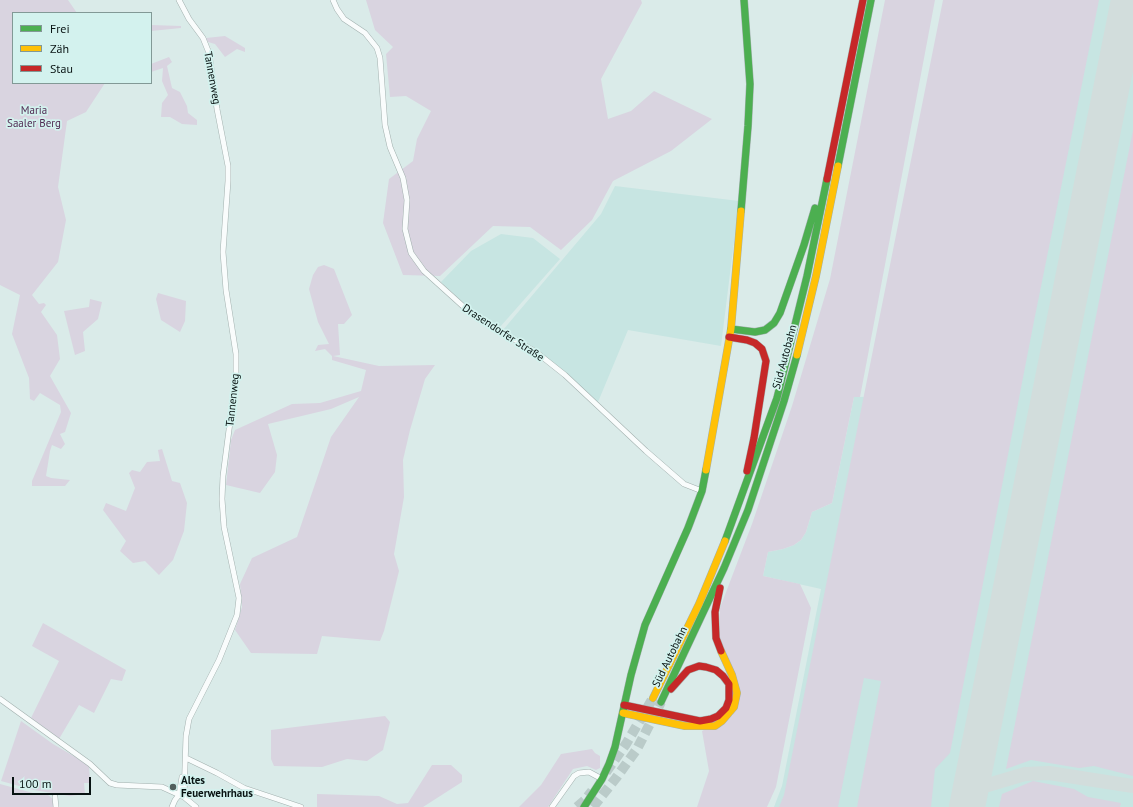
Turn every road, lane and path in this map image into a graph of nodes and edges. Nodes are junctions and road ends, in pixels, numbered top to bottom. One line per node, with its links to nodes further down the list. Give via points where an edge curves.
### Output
1 (179, 0): 16 (street, Tannenweg, via 203,38 209,53 228,166 224,260 236,354 236,376 222,500 224,527 239,598 237,615 219,660 189,719)
2 (333, 0): 9 (street, Drasendorfer Straße, via 344,19 365,33 380,58 387,132 390,147 403,178 407,200 405,229 411,253 424,270 465,308 536,352 565,375 684,484)
3 (744, 0): 7 (main road, via 749,105)
4 (863, 0): 6 (main road, Süd Autobahn)
5 (871, 0): 11 (main road, Süd Autobahn, via 800,344 771,444)
6 (829, 168): 7 (main road, via 780,313 774,323 765,330); 10 (main road, Süd Autobahn, via 789,350)
7 (731, 329): 8 (main road)
8 (729, 337): 9 (main road); 10 (main road, via 755,343 762,349 766,361)
9 (702, 492): 14 (main road, via 639,641)
10 (743, 497): 12 (main road, Süd Autobahn, via 699,604)
11 (724, 568): 14 (main road, Süd Autobahn, via 661,702 688,670 699,666 716,670 724,676 729,684 726,708 718,716 700,721); 15 (main road, via 714,624 720,650 735,684 736,700 730,714 715,726 706,727 685,726)
12 (653, 698)
13 (0, 699): 18 (street, via 90,764 110,783 162,787)
14 (624, 705): 15 (main road)
15 (623, 713): 17 (main road, via 615,747)
16 (186, 758): 18 (street, Tannenweg); 23 (street, via 244,788)
17 (602, 779): 24 (street, via 589,772 579,773 574,776); 25 (main road)
18 (182, 796): 21 (street, Tannenweg, via 175,800); 22 (street)
19 (55, 797): 20 (street)
20 (56, 807)
21 (172, 807)
22 (196, 807)
23 (301, 807)
24 (552, 807)
25 (584, 807)

